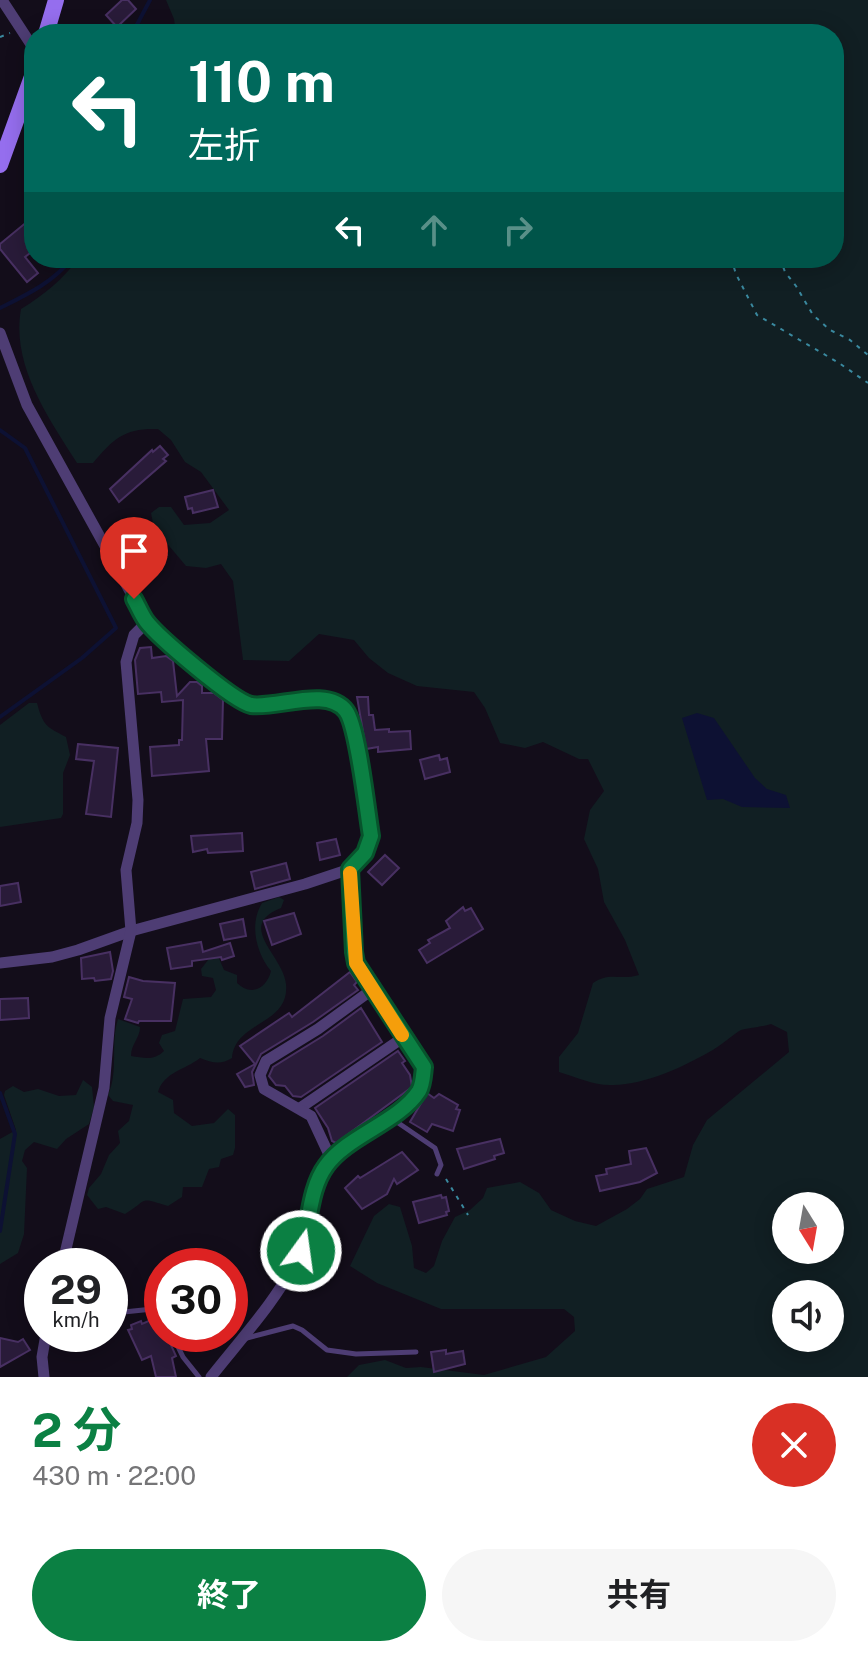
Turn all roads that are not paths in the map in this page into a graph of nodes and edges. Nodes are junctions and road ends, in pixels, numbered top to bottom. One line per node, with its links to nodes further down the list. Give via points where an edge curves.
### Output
1 (2, 0): 4 (street)
2 (56, 0): 3 (main road)
3 (49, 24)
4 (24, 34)
5 (24, 99): 6 (main road)
6 (0, 165)
7 (0, 333): 8 (street, via 27,405)
8 (147, 622): 9 (street, via 250,705 314,699 344,707 353,724 371,836 365,853); 10 (street, via 134,635 126,662 138,800 126,870)
9 (350, 869): 10 (street); 12 (street, via 356,963)
10 (131, 931): 11 (street, via 52,957); 18 (street, via 110,1018 104,1088)
11 (0, 963)
12 (373, 989): 13 (street); 14 (street, via 266,1061 260,1075 264,1089)
13 (404, 1037): 14 (street); 15 (street, via 424,1067 422,1084)
14 (300, 1108): 16 (street, via 311,1116)
15 (390, 1117): 16 (street); 17 (lane, via 435,1148 441,1165)
16 (331, 1159): 19 (street, via 317,1185 296,1262)
17 (437, 1174)
18 (66, 1248)
19 (248, 1329)
20 (248, 1339): 24 (lane, via 293,1326 336,1352)
21 (43, 1352): 25 (street)
22 (181, 1352): 26 (lane)
23 (231, 1352): 27 (street)
24 (416, 1352)
25 (44, 1377)
26 (199, 1377)
27 (211, 1377)

